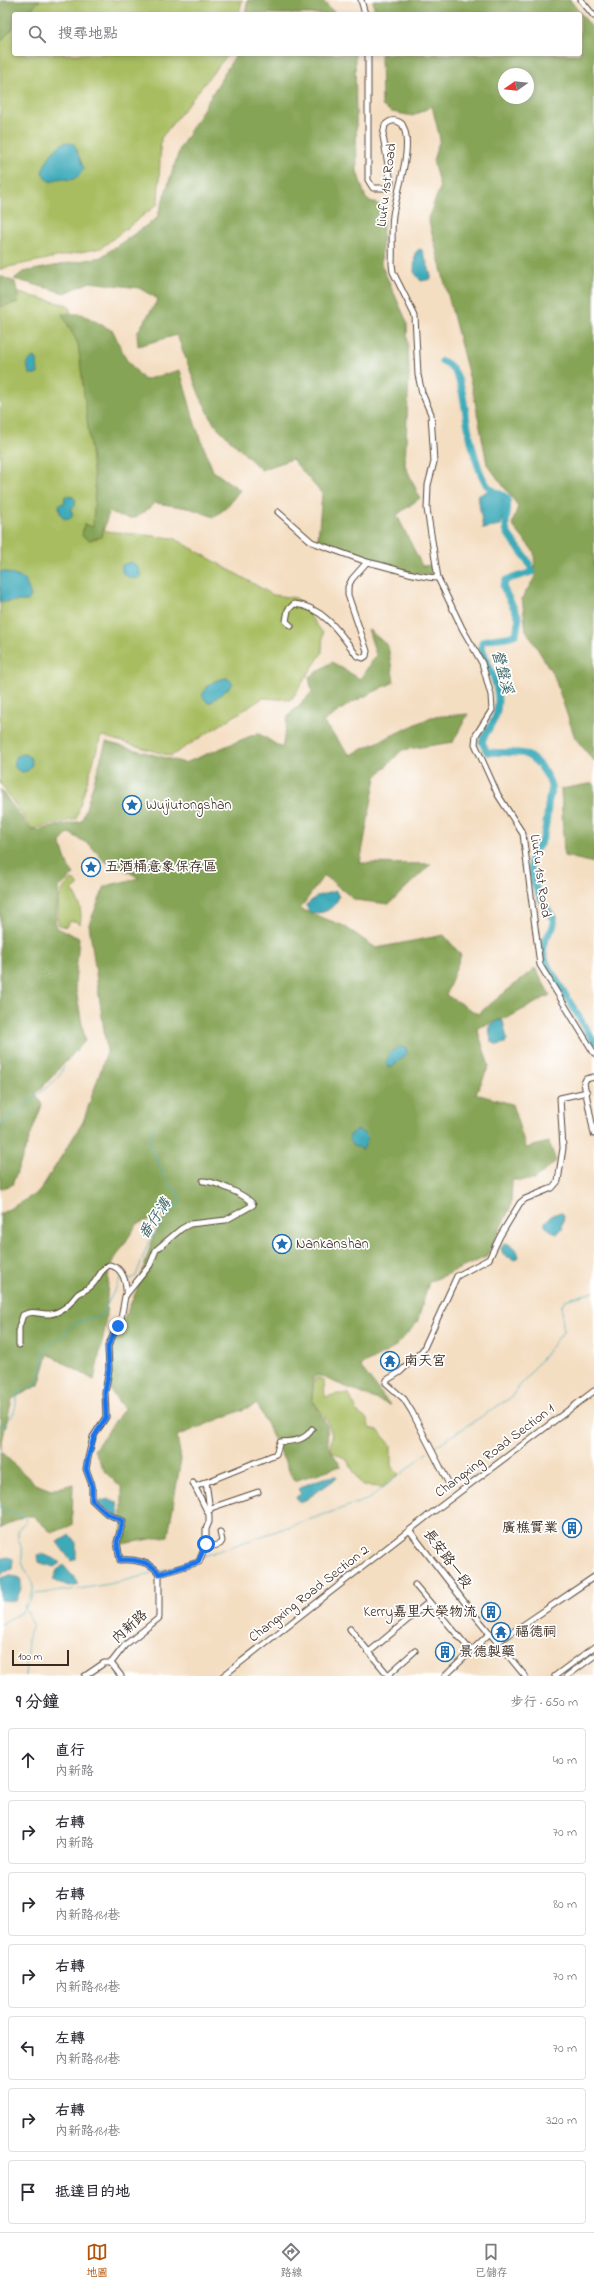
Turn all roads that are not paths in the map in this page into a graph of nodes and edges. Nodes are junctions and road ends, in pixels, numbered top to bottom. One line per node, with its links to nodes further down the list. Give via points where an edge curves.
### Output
1 (362, 0): 3 (street)
2 (581, 0): 4 (street)
3 (365, 12)
4 (594, 16)
5 (368, 56): 8 (street, Liufu 1st Road, via 368,180 373,188 385,188 391,182 383,136 385,126 388,122 396,121 402,124 405,131 404,170 393,215 392,264 393,272 415,316 418,374 422,393 431,414 434,462 428,485 427,509)
6 (278, 512): 7 (street, via 312,542)
7 (367, 562): 8 (street, via 384,565 420,578); 9 (street, via 348,587 348,595 367,651 366,656 357,656 328,620 304,604 294,604 288,610 286,621)
8 (438, 578): 10 (street, Liufu 1st Road, via 482,663 488,680 492,710 474,740 498,795 522,834 540,964)
9 (292, 626)
10 (594, 1053)
11 (594, 1077): 12 (street, via 586,1079 584,1083)
12 (587, 1092): 13 (street, via 585,1094); 20 (street, via 560,1098 563,1148 558,1181 552,1188 520,1203 500,1236 490,1260 457,1276 423,1350 400,1372 387,1380 386,1383 404,1399 412,1412)
13 (594, 1134)
14 (203, 1181): 15 (street, via 226,1187 253,1205 226,1220 186,1226 160,1246 145,1272)
15 (126, 1296): 16 (street, via 127,1286 124,1278 114,1266 109,1265 97,1276 92,1285 64,1309 51,1316 32,1312 22,1315); 26 (street, via 121,1319 108,1346 106,1417 94,1437 86,1469 92,1485 92,1500 106,1513 123,1521 117,1542 120,1560 156,1567)
16 (19, 1345)
17 (594, 1390): 23 (street, Changxing Road Section 1)
18 (312, 1428): 19 (street, via 308,1436 297,1441 280,1442 276,1454)
19 (206, 1482): 22 (street); 22 (street, via 195,1485 198,1494)
20 (448, 1482)
21 (258, 1492): 22 (street)
22 (210, 1510): 25 (street)
23 (410, 1530): 31 (street, 長安路一段); 41 (street, Changxing Road Section 2)
24 (220, 1532): 25 (street, via 220,1544)
25 (204, 1549): 26 (street, via 198,1562)
26 (159, 1574): 38 (street, 內新路, via 157,1622 132,1638)
27 (594, 1577): 32 (street)
28 (415, 1585): 29 (street)
29 (429, 1602): 35 (street); 36 (street)
30 (350, 1629): 36 (street)
31 (490, 1633): 32 (street, 長安路一段); 35 (street)
32 (498, 1642): 44 (street, 長安路一段)
33 (594, 1647): 45 (street)
34 (415, 1651): 42 (street)
35 (471, 1651): 43 (street)
36 (369, 1652): 42 (street)
37 (594, 1656): 46 (street)
38 (111, 1663): 39 (street, via 104,1663); 40 (street, 內新路)
39 (84, 1676)
40 (122, 1676)
41 (222, 1676)
42 (388, 1676)
43 (445, 1676)
44 (525, 1676)
45 (556, 1676)
46 (567, 1676)

